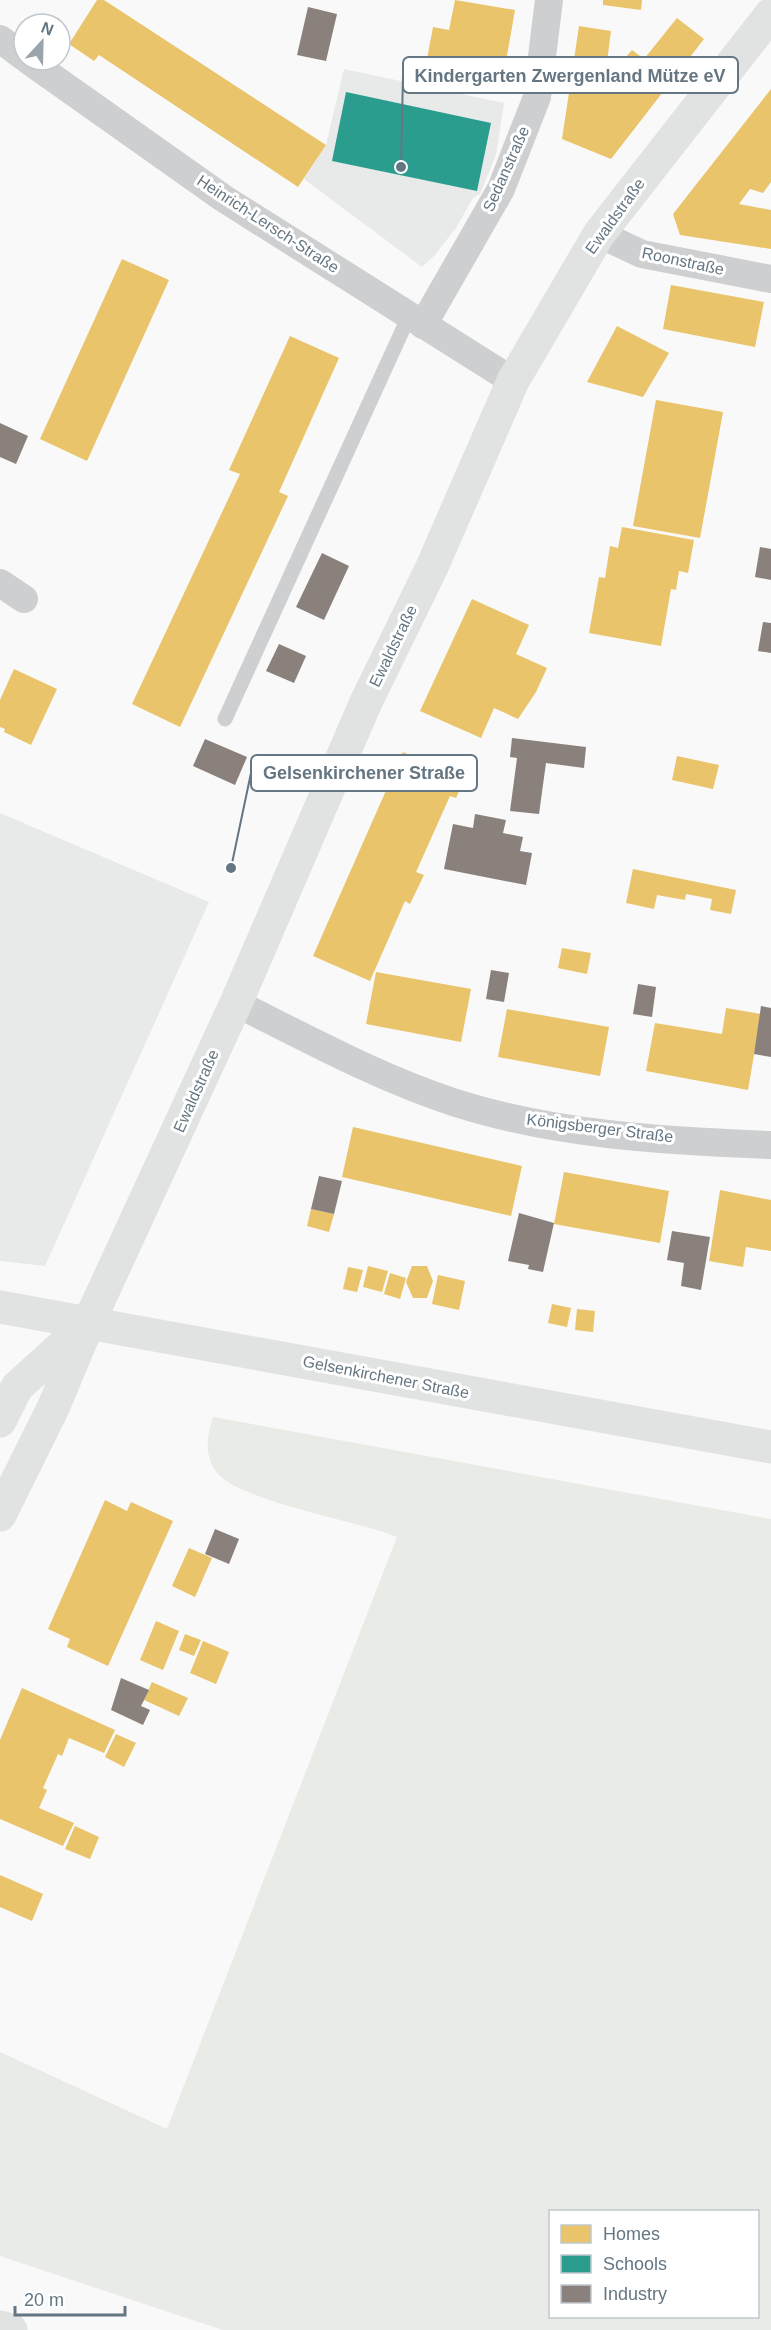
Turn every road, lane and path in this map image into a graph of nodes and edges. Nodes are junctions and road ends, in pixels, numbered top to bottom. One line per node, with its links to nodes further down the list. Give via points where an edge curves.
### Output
1 (549, 0): 6 (street, Sedanstraße, via 537,97 505,179)
2 (771, 14): 4 (main road, Ewaldstraße)
3 (45, 72): 6 (street, Heinrich-Lersch-Straße, via 223,198)
4 (599, 234): 5 (street, Roonstraße, via 642,254); 7 (main road, Ewaldstraße)
5 (771, 279)
6 (416, 321): 7 (street, Heinrich-Lersch-Straße); 10 (lane)
7 (513, 381): 11 (main road, Ewaldstraße, via 432,567 366,702)
8 (0, 583): 9 (street)
9 (24, 599)
10 (225, 719)
11 (236, 1003): 12 (street, Königsberger Straße, via 378,1074 458,1103 576,1129); 14 (main road, Ewaldstraße)
12 (771, 1144)
13 (0, 1307): 14 (main road, Gelsenkirchener Straße)
14 (89, 1322): 15 (main road, Ewaldstraße, via 17,1387); 16 (main road, Gelsenkirchener Straße); 17 (main road, Ewaldstraße, via 53,1408)
15 (0, 1421)
16 (771, 1447)
17 (0, 1515)
18 (0, 2326): 19 (main road)
19 (11, 2330)

